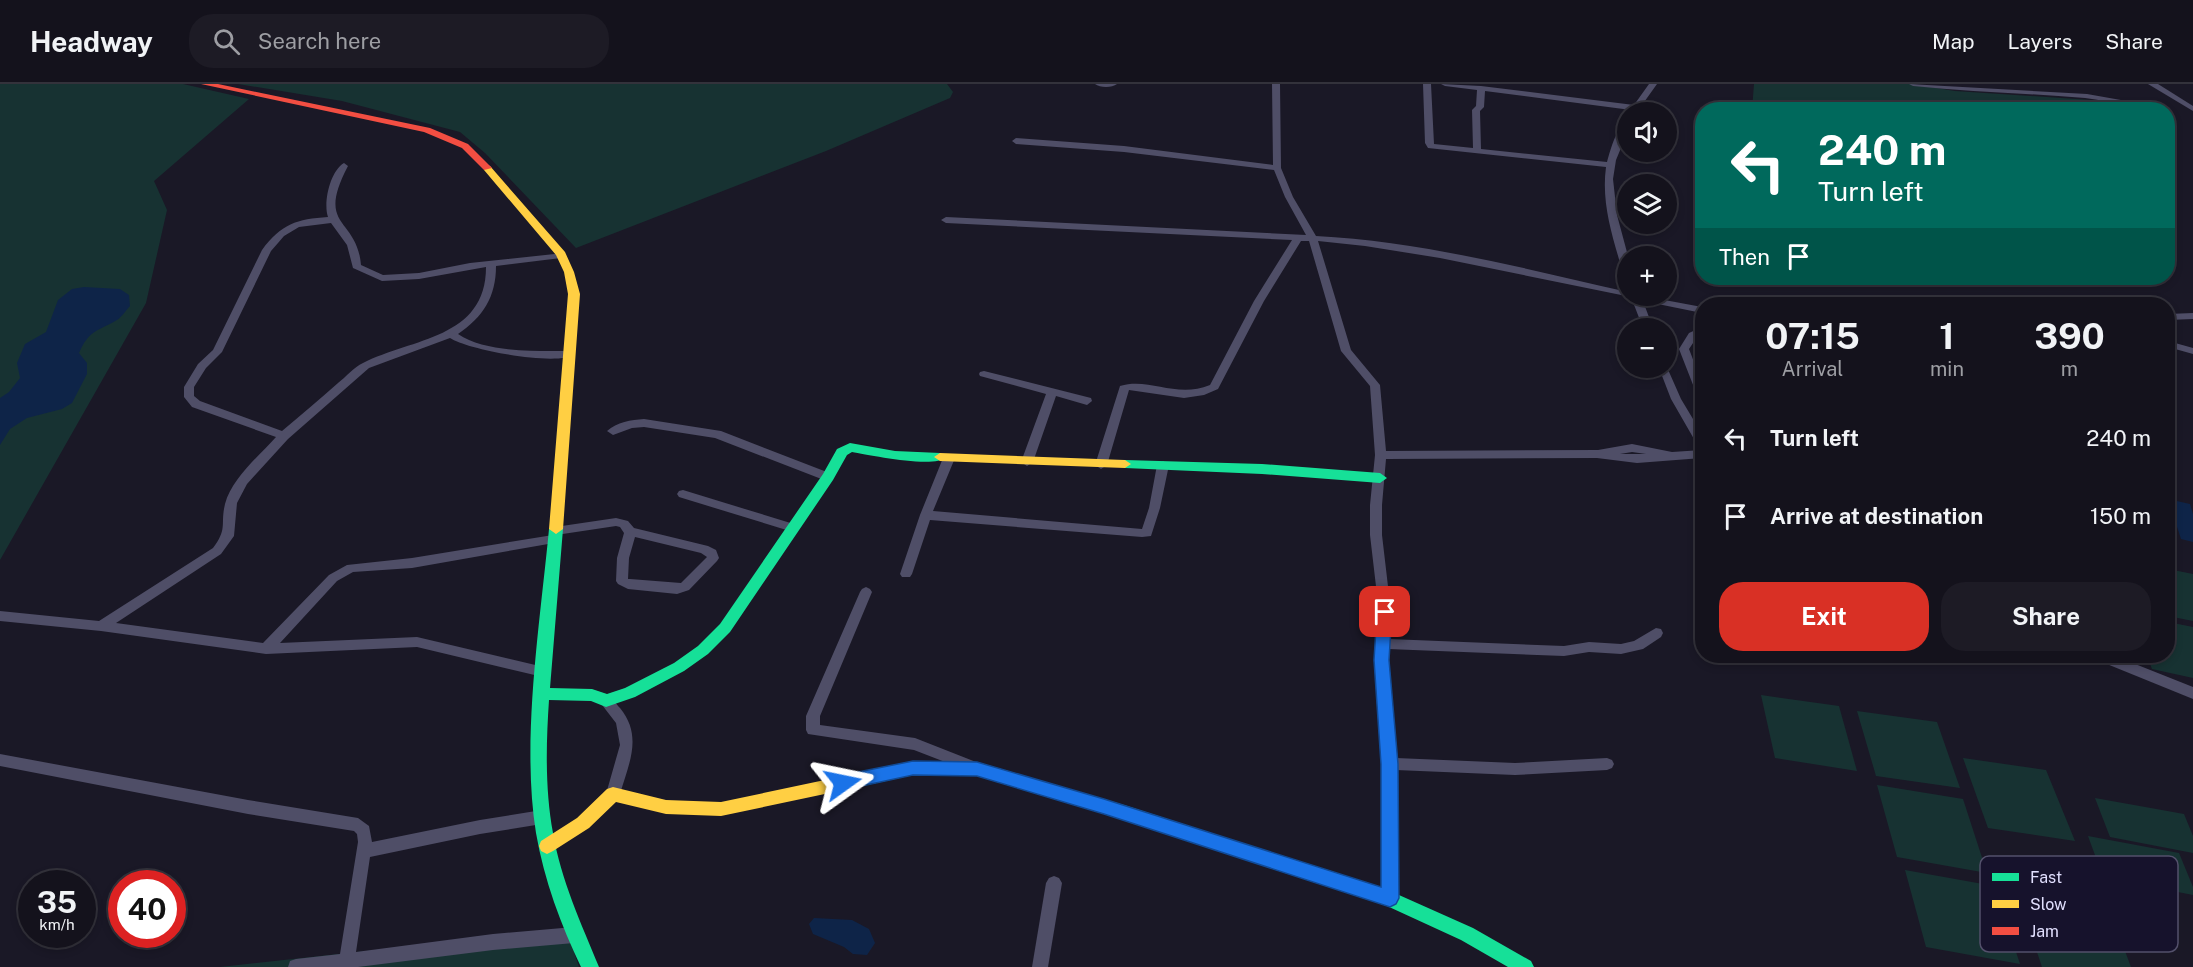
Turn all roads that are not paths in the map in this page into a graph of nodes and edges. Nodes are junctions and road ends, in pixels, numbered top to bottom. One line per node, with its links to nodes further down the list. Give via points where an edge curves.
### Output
1 (205, 84): 29 (street, via 446,136 465,146 499,179)
2 (1099, 84): 3 (street)
3 (1113, 84)
4 (1276, 84): 23 (street)
5 (1427, 84): 20 (street, via 1429,143)
6 (1445, 84): 10 (street)
7 (1653, 84): 12 (street)
8 (1913, 84): 13 (street)
9 (2152, 84): 15 (street)
10 (1463, 85): 11 (street)
11 (1480, 88): 14 (street); 20 (street)
12 (1641, 102)
13 (2122, 102)
14 (1617, 107)
15 (2193, 109)
16 (2183, 112): 17 (street)
17 (2193, 114)
18 (1016, 141): 23 (street, via 1124,149)
19 (1617, 147): 21 (street)
20 (1477, 152): 21 (street)
21 (1609, 165): 28 (street, via 1609,201)
22 (344, 166): 24 (street, via 334,185 330,208)
23 (1277, 168): 27 (street)
24 (334, 220): 30 (street, via 355,248 356,266 382,278); 48 (street, via 291,225 277,236 217,352 189,387 189,397 196,404)
25 (946, 220): 26 (street)
26 (1298, 238): 27 (street); 53 (street, via 1259,301 1214,387 1200,394 1183,395 1124,388)
27 (1313, 239): 31 (street, via 1436,254); 50 (street, via 1346,351 1375,385)
28 (1621, 246)
29 (561, 255): 30 (street); 40 (street, via 574,294)
30 (492, 264): 36 (street, via 493,285 485,303 469,322)
31 (1617, 293)
32 (1677, 305): 33 (street)
33 (1695, 309)
34 (2193, 316): 35 (street)
35 (2175, 317)
36 (450, 334): 40 (street, via 458,341 486,347); 48 (street, via 365,366)
37 (1695, 334): 42 (street, via 1684,349)
38 (2175, 346): 39 (street)
39 (2193, 351)
40 (570, 354): 61 (street)
41 (984, 374): 44 (street)
42 (1695, 377)
43 (1668, 378): 47 (street)
44 (1052, 393): 45 (street); 52 (street)
45 (1087, 401)
46 (613, 431): 55 (street, via 644,423 717,434)
47 (1695, 431)
48 (284, 436): 65 (street, via 243,481 231,502 228,536 217,551)
49 (1695, 454): 50 (street, via 1650,460 1597,454)
50 (1381, 455): 56 (street)
51 (949, 459): 52 (street); 55 (street, via 850,447 842,452); 58 (street)
52 (1027, 462): 53 (street)
53 (1101, 465): 54 (street)
54 (1162, 465): 56 (street); 58 (street, via 1147,533)
55 (828, 477): 59 (street)
56 (1380, 478): 67 (street, via 1376,535 1385,612)
57 (683, 494): 59 (street)
58 (926, 515): 62 (street)
59 (793, 528): 73 (street, via 725,628 703,650 630,693)
60 (630, 532): 60 (street, via 694,546 712,553 713,558 685,587 628,584 622,581); 61 (street, via 624,524 616,522)
61 (554, 535): 68 (street, via 412,563 351,568 333,578); 70 (street)
62 (906, 574)
63 (866, 592): 77 (street, via 813,716 813,730 915,744)
64 (0, 616): 65 (street)
65 (101, 626): 68 (street)
66 (1656, 633): 67 (street, via 1638,645 1621,649 1589,647 1564,651)
67 (1383, 644): 75 (street)
68 (266, 649): 70 (street, via 417,642)
69 (2119, 663): 71 (street)
70 (543, 672): 72 (street)
71 (2193, 693)
72 (541, 694): 73 (street, via 592,695); 79 (street)
73 (606, 701): 78 (street, via 622,721 627,745)
74 (0, 760): 81 (street, via 358,825 364,831)
75 (1389, 764): 76 (street, via 1515,769); 83 (street)
76 (1607, 764)
77 (977, 769): 78 (street, via 913,768 691,811 662,808); 83 (street)
78 (613, 794): 80 (street, via 596,814)
79 (542, 818): 80 (street); 81 (street)
80 (547, 846): 84 (street)
81 (364, 851): 85 (street)
82 (1054, 883): 88 (street)
83 (1390, 898): 89 (street)
84 (574, 935): 85 (street); 87 (street)
85 (347, 960): 86 (street)
86 (296, 967)
87 (590, 967)
88 (1040, 967)
89 (1525, 967)

